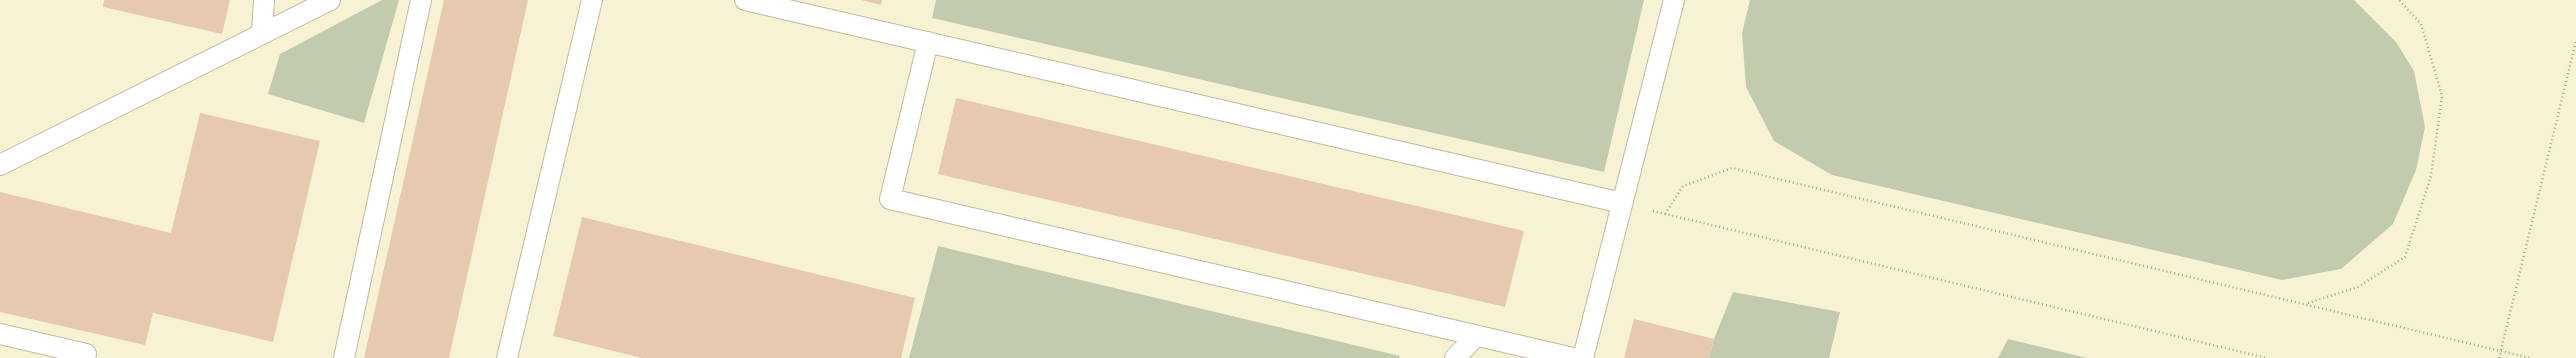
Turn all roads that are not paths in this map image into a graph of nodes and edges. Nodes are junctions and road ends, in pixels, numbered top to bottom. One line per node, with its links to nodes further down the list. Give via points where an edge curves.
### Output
1 (264, 0): 7 (lane)
2 (330, 0): 7 (lane)
3 (421, 0): 14 (lane)
4 (592, 0): 15 (lane)
5 (745, 0): 8 (lane)
6 (1674, 0): 10 (lane)
7 (262, 34): 9 (lane)
8 (928, 42): 10 (lane); 12 (lane, via 890,200)
9 (0, 165)
10 (1622, 204): 18 (lane)
11 (0, 334): 13 (lane)
12 (1476, 336): 16 (lane); 17 (lane)
13 (86, 354)
14 (344, 358)
15 (507, 358)
16 (1455, 358)
17 (1573, 358)
18 (1583, 358)

